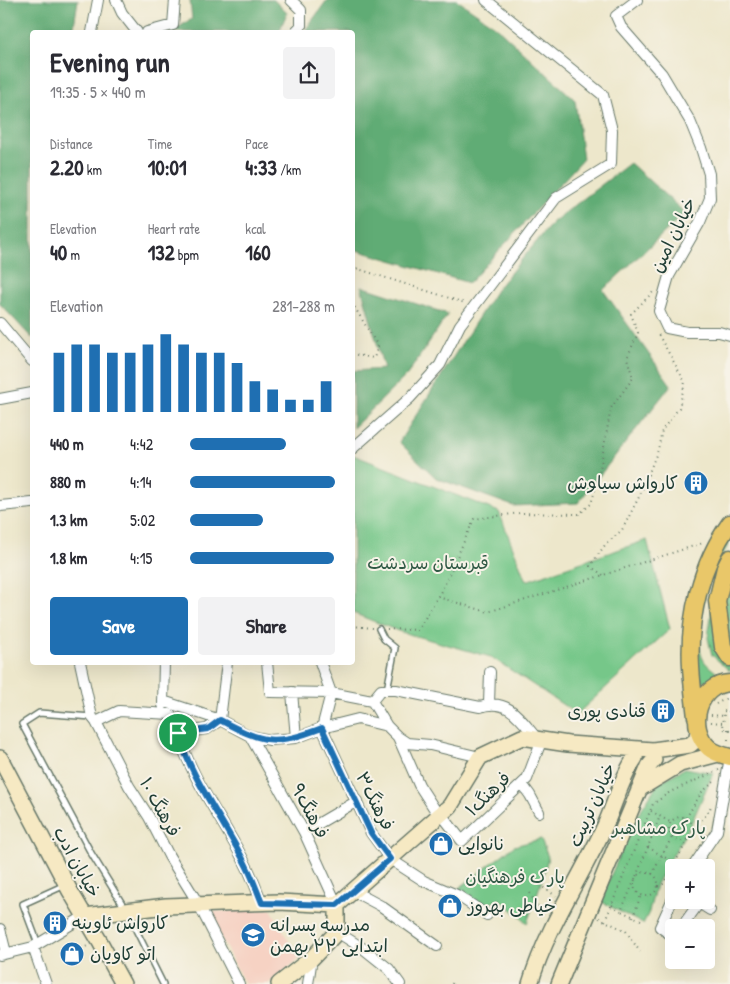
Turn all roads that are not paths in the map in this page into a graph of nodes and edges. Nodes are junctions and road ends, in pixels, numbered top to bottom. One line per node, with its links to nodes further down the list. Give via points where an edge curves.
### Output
1 (98, 0): 7 (street)
2 (116, 0): 8 (street)
3 (175, 0): 9 (street, via 173,25)
4 (291, 0): 10 (street, via 301,10 301,26)
5 (486, 0): 16 (street, via 603,95 612,130 611,164 556,198 460,325 440,365 410,398)
6 (638, 0): 12 (street, خیابان امین, via 616,16 621,27 662,74 690,121 709,174 710,198 669,276 659,311 667,328)
7 (92, 30)
8 (135, 30)
9 (154, 30)
10 (297, 30)
11 (0, 325): 13 (street)
12 (730, 335)
13 (30, 359)
14 (30, 393): 15 (street)
15 (0, 399)
16 (355, 446)
17 (30, 503): 18 (street)
18 (0, 506)
19 (730, 523): 39 (main road, via 705,569 692,631 691,666)
20 (730, 558): 22 (main road, via 717,601 723,647)
21 (379, 629): 30 (lane, via 394,648)
22 (730, 658)
23 (81, 665): 37 (street, فرهنگ ۱۰)
24 (164, 665): 33 (street)
25 (227, 665): 38 (street)
26 (267, 665): 31 (street, via 270,692)
27 (321, 665): 32 (street)
28 (490, 672): 35 (street)
29 (730, 683): 39 (main road, via 705,695 699,705)
30 (387, 690): 34 (street, via 381,690); 35 (street, via 480,707)
31 (292, 692): 32 (street); 45 (street)
32 (331, 693): 34 (street); 41 (street)
33 (162, 701): 36 (street); 38 (street)
34 (372, 701): 40 (street)
35 (489, 704): 46 (street, via 514,711)
36 (163, 714): 37 (street, via 119,711); 42 (street, via 170,714)
37 (94, 720): 63 (street, فرهنگ ۱۰, via 169,856); 66 (lane, via 39,713 22,724 91,853)
38 (220, 720): 42 (street, via 208,729); 43 (street)
39 (705, 722): 47 (main road, via 709,748); 51 (street, via 690,745)
40 (387, 726): 41 (street, via 358,719); 44 (street)
41 (322, 728): 45 (street); 54 (street, فرهنگ۳)
42 (178, 733): 62 (street, via 206,796 247,867)
43 (250, 736): 45 (street, via 270,740); 57 (street, فرهنگ۹)
44 (398, 737): 49 (street, via 407,742); 56 (street, via 420,785)
45 (296, 738)
46 (540, 740): 48 (street); 49 (street, via 522,738); 52 (street, فرهنگ۱, via 527,779)
47 (727, 751): 51 (street); 53 (street, via 680,764); 59 (street, via 717,831)
48 (635, 754): 51 (street); 85 (street, خیابان تربیت, via 603,830 537,959)
49 (480, 756): 56 (street, via 450,806)
50 (0, 758): 60 (street, خیابان ادب)
51 (652, 759): 53 (street)
52 (522, 784): 55 (street); 56 (street, فرهنگ۱, via 462,841)
53 (639, 789): 86 (street)
54 (357, 801): 57 (street); 58 (street, فرهنگ۳, via 371,833)
55 (539, 812)
56 (440, 815): 58 (street)
57 (304, 832): 64 (street, فرهنگ۹)
58 (390, 859): 61 (street); 68 (street, فرهنگ۳, via 424,882 457,895)
59 (698, 859)
60 (67, 884): 69 (street, خیابان ادب); 74 (lane, via 23,904)
61 (353, 891): 64 (street); 75 (street, via 381,906)
62 (262, 903): 63 (street); 64 (street)
63 (200, 905): 66 (street); 81 (street, فرهنگ ۱۰)
64 (337, 905): 73 (street)
65 (668, 909): 72 (street, via 660,927)
66 (126, 910): 69 (street); 80 (lane)
67 (710, 910): 70 (street, via 699,903)
68 (487, 915)
69 (86, 916): 74 (street); 79 (street, خیابان ادب)
70 (687, 919)
71 (0, 929): 76 (street)
72 (665, 931)
73 (337, 932): 77 (street); 84 (street, via 389,968)
74 (36, 946): 76 (street); 78 (street)
75 (436, 946)
76 (3, 954)
77 (312, 958): 82 (street); 83 (street)
78 (45, 984)
79 (123, 984)
80 (163, 984)
81 (239, 984)
82 (279, 984)
83 (308, 984)
84 (400, 984)
85 (530, 984)
86 (559, 984)

